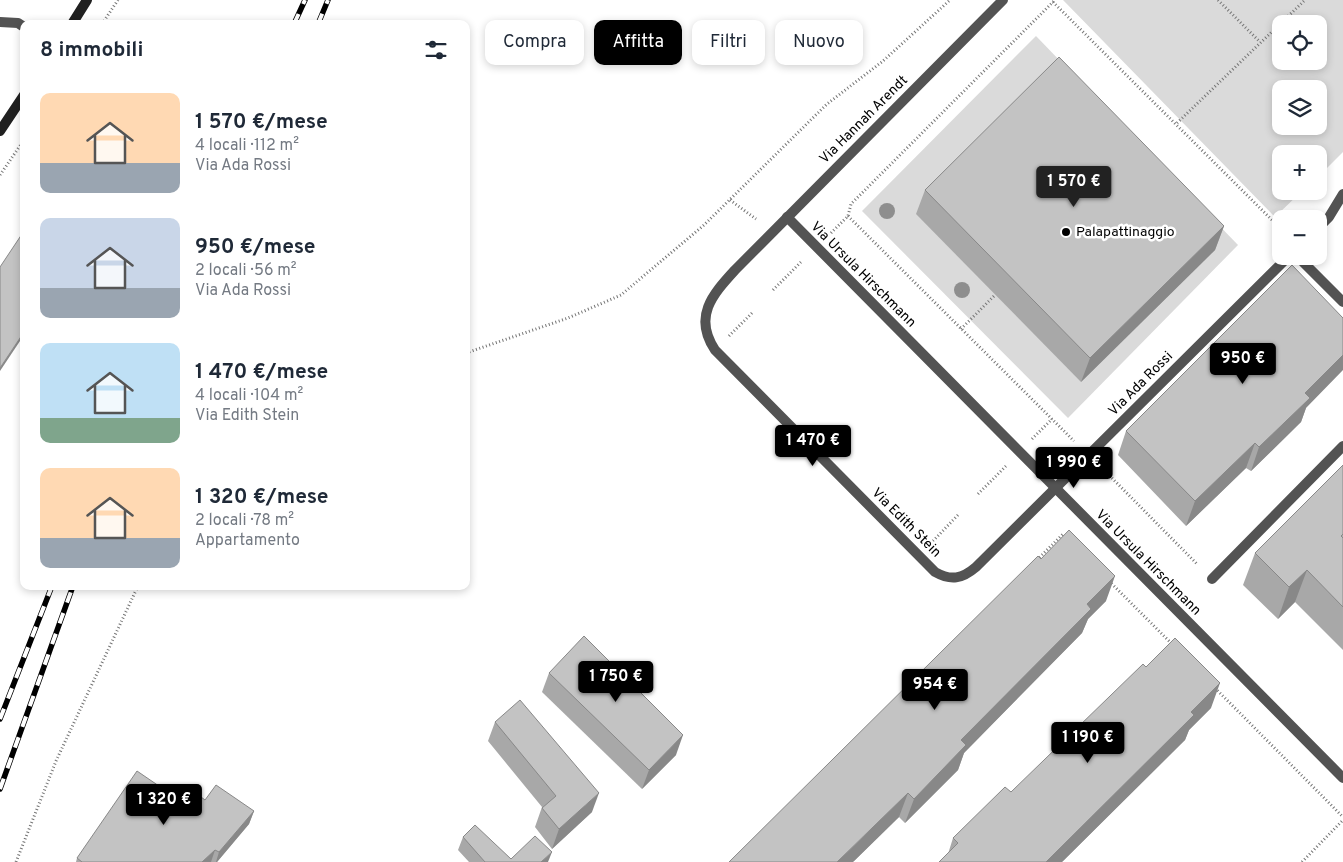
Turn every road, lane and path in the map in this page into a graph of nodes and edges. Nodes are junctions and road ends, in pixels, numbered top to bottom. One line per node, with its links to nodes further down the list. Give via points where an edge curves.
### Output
1 (87, 0): 8 (street)
2 (118, 0): 9 (path)
3 (950, 0): 19 (path, via 883,61 827,104)
4 (1003, 0): 21 (street, Via Hannah Arendt)
5 (1218, 0): 12 (path)
6 (1305, 0): 12 (path)
7 (1054, 1): 14 (path); 20 (path, via 851,204)
8 (74, 20)
9 (105, 20)
10 (0, 22): 11 (street)
11 (20, 24)
12 (1260, 42): 14 (path)
13 (20, 102): 15 (street)
14 (1177, 124): 23 (path)
15 (0, 131)
16 (20, 146): 17 (path)
17 (0, 175)
18 (1343, 194): 22 (street)
19 (730, 200): 24 (path); 35 (path, via 621,295 568,318)
20 (848, 216): 25 (path); 33 (path)
21 (787, 217): 24 (street, Via Edith Stein); 42 (street, Via Ursula Hirschmann)
22 (1327, 219)
23 (1272, 221)
24 (773, 231): 42 (street, Via Edith Stein, via 716,290 705,317 710,343 928,566 945,578 968,574)
25 (826, 237)
26 (804, 258): 29 (path)
27 (1280, 265): 42 (street, Via Ada Rossi)
28 (1305, 265): 31 (street)
29 (773, 290)
30 (995, 295): 33 (path)
31 (1343, 302)
32 (753, 312): 34 (path)
33 (961, 330): 36 (path)
34 (723, 342)
35 (470, 352)
36 (1052, 419): 37 (path); 38 (path)
37 (1032, 439)
38 (1078, 444)
39 (1343, 446): 49 (street)
40 (1010, 462): 43 (path)
41 (1103, 468): 49 (path)
42 (1056, 488): 53 (street, Via Ursula Hirschmann)
43 (978, 494)
44 (958, 515): 46 (path)
45 (1070, 541): 47 (path, via 1063,534)
46 (927, 547)
47 (1035, 562)
48 (1105, 577): 51 (path)
49 (1212, 579)
50 (136, 590): 55 (path, via 56,761)
51 (1174, 647)
52 (1208, 681): 54 (path)
53 (1343, 778)
54 (1343, 819): 56 (path)
55 (16, 862)
56 (1302, 862)

